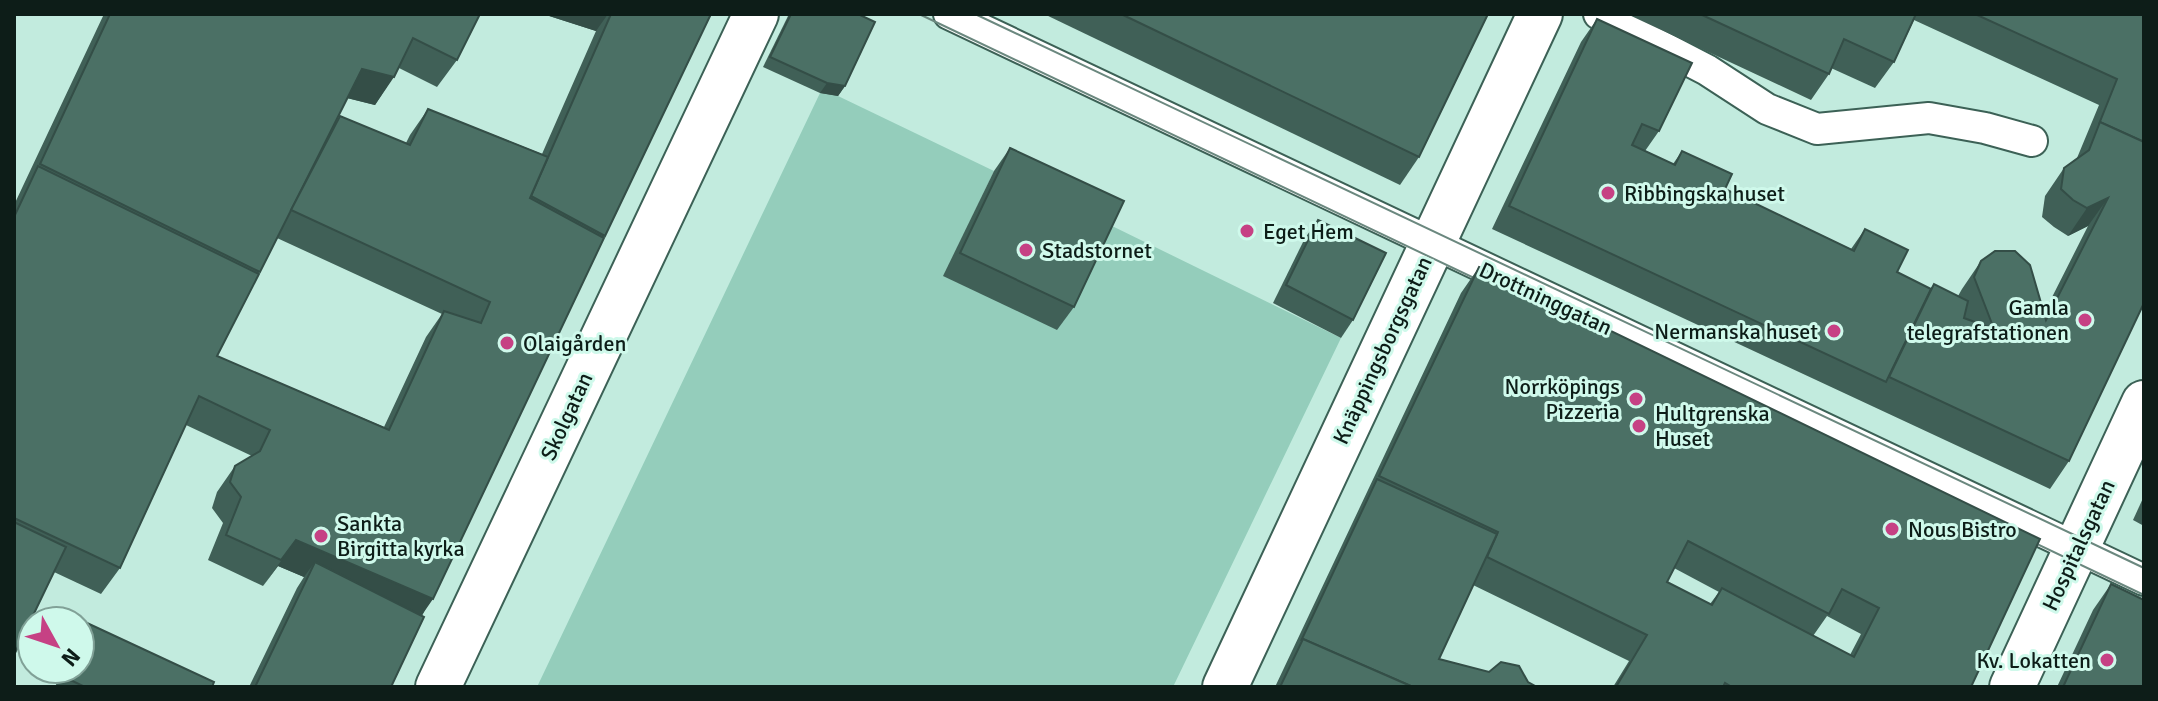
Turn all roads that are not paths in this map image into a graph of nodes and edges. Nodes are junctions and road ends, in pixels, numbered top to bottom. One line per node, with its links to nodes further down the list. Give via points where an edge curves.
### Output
1 (756, 14): 10 (street, Skolgatan)
2 (949, 14): 6 (lane, Drottninggatan)
3 (1540, 14): 6 (street, Knäppingsborgsgatan)
4 (1599, 14): 5 (lane, via 1707,70 1767,109 1817,129 1929,118)
5 (2032, 141)
6 (1432, 244): 8 (lane, Drottninggatan); 11 (street, Knäppingsborgsgatan)
7 (2144, 403): 8 (street, Hospitalsgatan)
8 (2077, 548): 9 (lane, Drottninggatan); 12 (street, Hospitalsgatan)
9 (2144, 580)
10 (438, 687)
11 (1225, 687)
12 (2012, 687)

